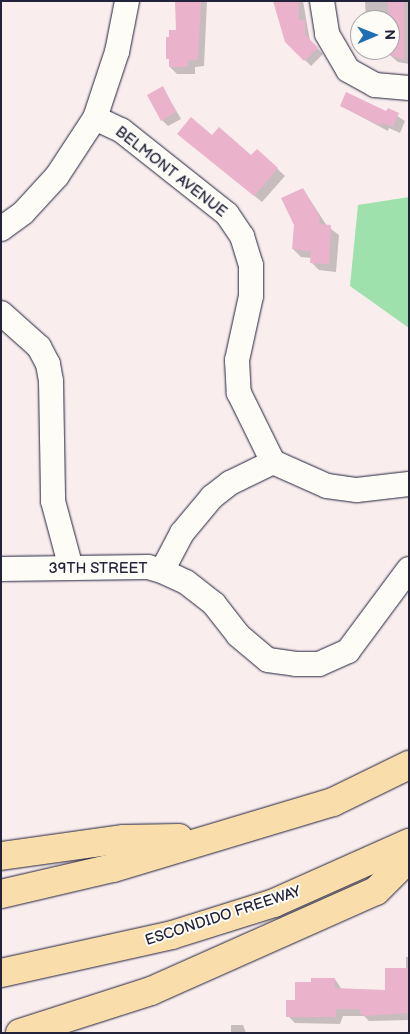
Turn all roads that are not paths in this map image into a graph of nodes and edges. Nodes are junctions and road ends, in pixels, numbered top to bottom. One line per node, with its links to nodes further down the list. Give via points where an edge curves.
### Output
1 (127, 1): 4 (street, via 117,52)
2 (322, 1): 3 (street, via 327,34 348,70 375,85)
3 (407, 88)
4 (95, 118): 5 (street, via 57,176 23,213); 7 (street, BELMONT AVENUE, via 121,130 227,214 242,236 251,265 251,288 236,360 240,392)
5 (1, 229)
6 (1, 313): 9 (street, via 39,347 48,364 52,381 52,501)
7 (273, 462): 8 (street, via 327,486 357,490); 12 (street, 39TH STREET, via 230,482 212,497 182,533)
8 (409, 484)
9 (71, 568): 11 (street, 39TH STREET); 12 (street, 39TH STREET, via 148,567)
10 (409, 568): 12 (street, via 348,651 319,664 268,660 238,635 214,604 186,582)
11 (1, 569)
12 (162, 571)
13 (409, 765): 14 (highway, via 333,802)
14 (208, 838): 16 (highway, via 124,839); 18 (highway, via 113,868)
15 (409, 843): 19 (highway, ESCONDIDO FREEWAY, via 265,906 172,936)
16 (1, 856)
17 (409, 858): 20 (highway, via 376,890 268,939 151,991)
18 (1, 894)
19 (1, 973)
20 (20, 1033)

